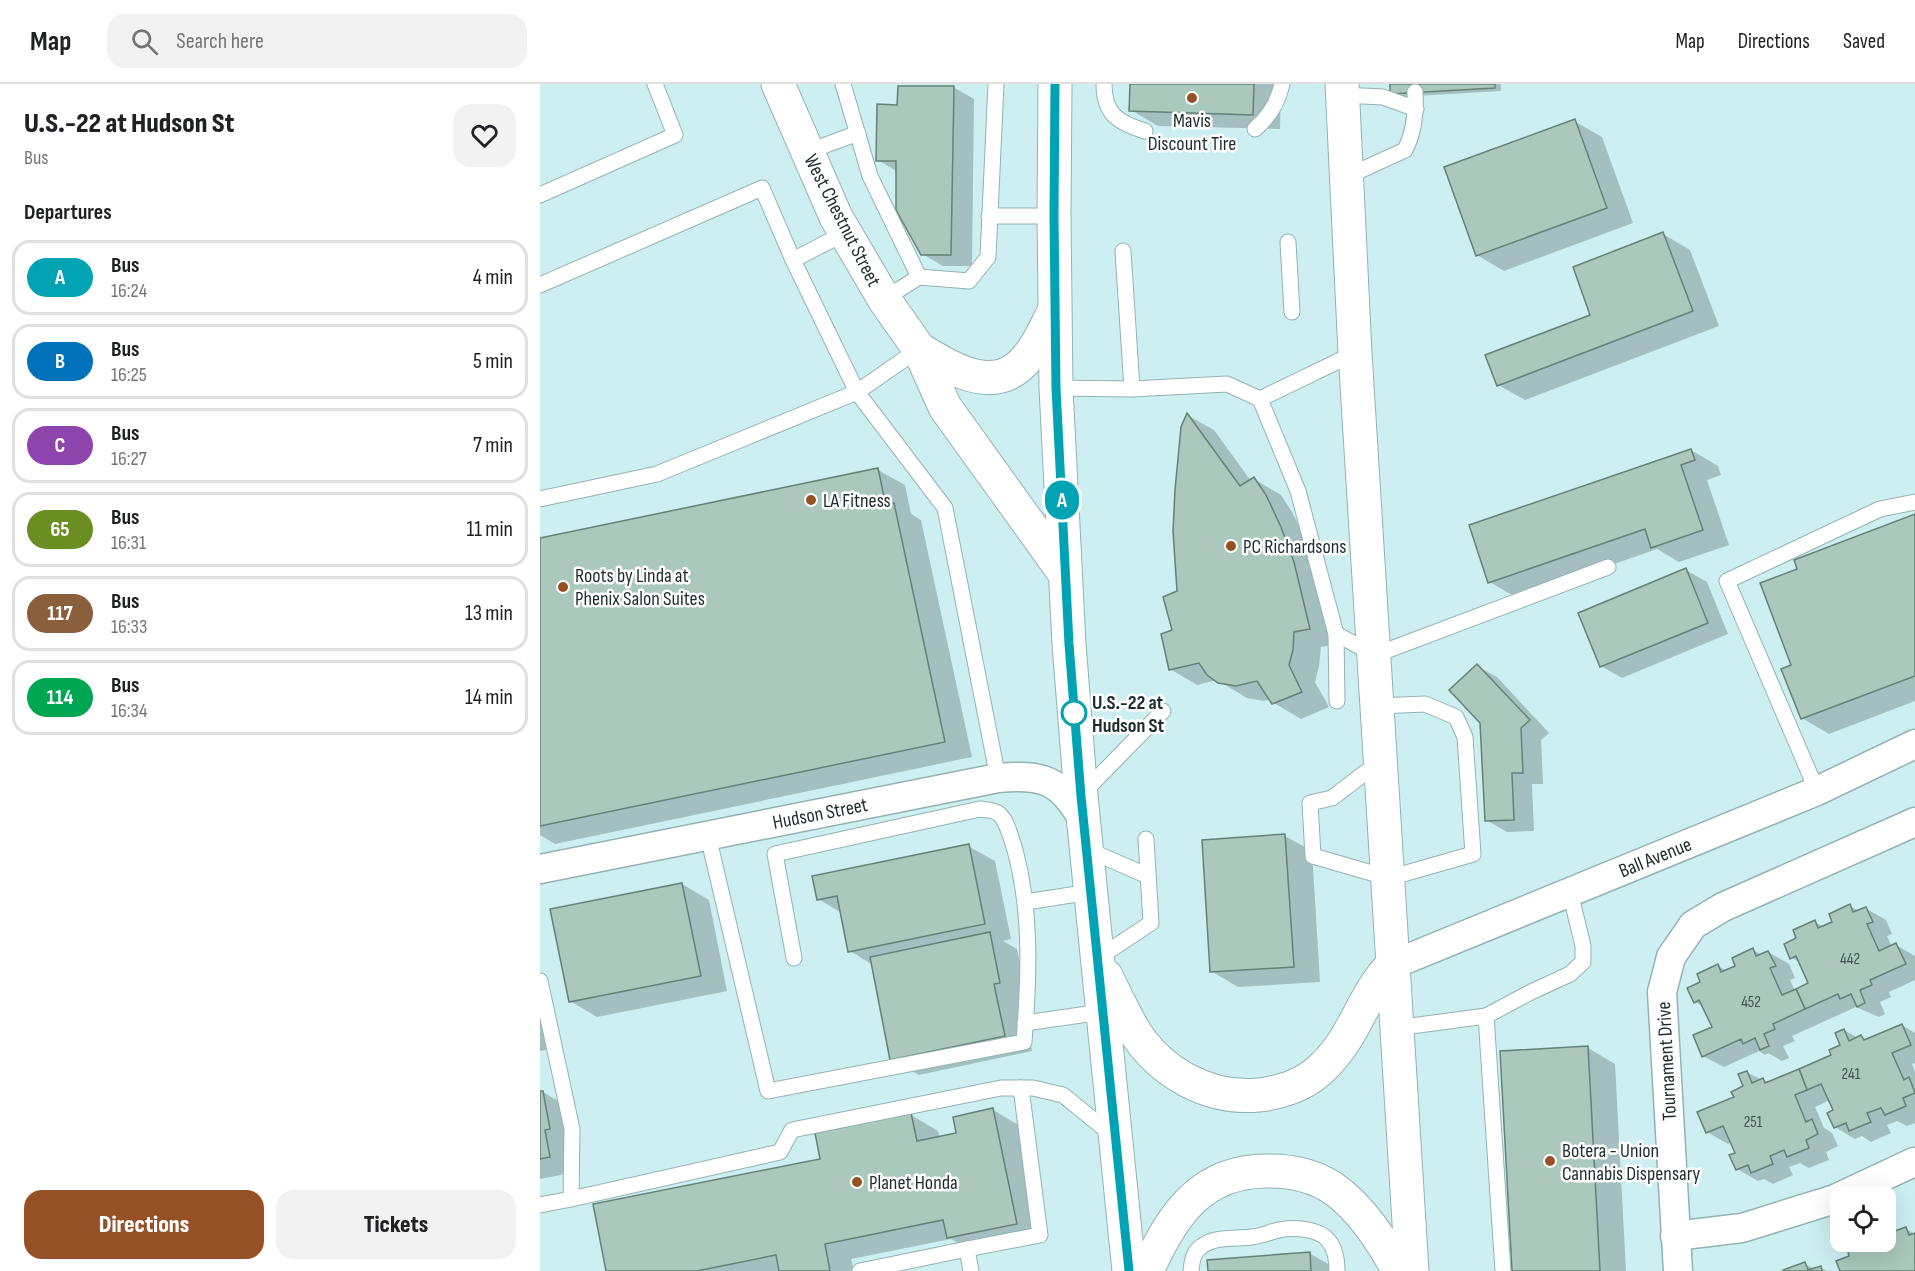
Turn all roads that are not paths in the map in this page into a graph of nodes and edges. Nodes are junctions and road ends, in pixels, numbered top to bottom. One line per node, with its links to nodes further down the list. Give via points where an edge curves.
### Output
1 (655, 84): 16 (lane, via 675,135)
2 (845, 84): 13 (lane)
3 (996, 84): 17 (lane)
4 (1055, 84): 18 (main road)
5 (1104, 84): 12 (lane, via 1110,112 1119,121)
6 (1281, 84): 11 (lane, via 1272,109)
7 (780, 85): 14 (main road, West Chestnut Street)
8 (1342, 90): 10 (lane, via 1383,97); 15 (main road)
9 (1415, 92): 10 (lane)
10 (1416, 109): 15 (lane, via 1405,150)
11 (1255, 129)
12 (1145, 131)
13 (858, 133): 14 (lane); 23 (lane, via 870,176)
14 (807, 152): 19 (main road, West Chestnut Street)
15 (1346, 177): 29 (main road)
16 (540, 195)
17 (989, 216): 18 (lane); 23 (lane, via 988,257 969,281)
18 (1054, 216): 26 (main road)
19 (845, 233): 22 (lane); 25 (main road, West Chestnut Street)
20 (1288, 242): 27 (lane)
21 (1123, 251): 31 (lane)
22 (794, 260): 24 (lane, via 762,188); 32 (lane)
23 (919, 277): 25 (lane)
24 (540, 285)
25 (884, 299): 28 (main road, West Chestnut Street)
26 (1056, 307): 28 (main road, via 1030,355 1005,375 976,378); 30 (main road)
27 (1292, 312)
28 (919, 349): 32 (lane); 37 (main road, via 945,407)
29 (1355, 353): 33 (lane); 39 (main road)
30 (1056, 388): 31 (lane); 37 (main road)
31 (1132, 389): 33 (lane, via 1227,384)
32 (857, 392): 34 (lane, via 657,474); 45 (lane, via 945,508)
33 (1260, 399): 38 (lane, via 1298,491)
34 (540, 499)
35 (1915, 502): 46 (lane, via 1880,509 1727,581)
36 (1608, 567): 39 (lane)
37 (1065, 574): 47 (main road)
38 (1336, 634): 39 (lane); 40 (lane)
39 (1375, 655): 41 (main road)
40 (1337, 701)
41 (1378, 706): 44 (main road); 53 (lane, via 1425,704 1456,717 1465,737 1473,854)
42 (1163, 711): 47 (lane)
43 (1915, 744): 46 (street, Ball Avenue)
44 (1381, 760): 53 (main road); 53 (lane, via 1332,798 1310,803 1313,856)
45 (998, 778): 47 (street, Hudson Street, via 1032,776 1050,782 1068,796); 49 (street, Hudson Street)
46 (1816, 791): 55 (street, Ball Avenue)
47 (1083, 822): 52 (lane); 54 (main road)
48 (1915, 822): 72 (street, Tournament Drive, via 1723,907 1693,925 1671,957 1662,992)
49 (708, 836): 51 (street, Hudson Street); 63 (lane, via 768,1091 1024,1042)
50 (1146, 838): 52 (lane)
51 (540, 869)
52 (1148, 876): 58 (lane, via 1151,923)
53 (1389, 878): 59 (main road)
54 (1090, 892): 56 (lane); 58 (main road)
55 (1570, 892): 59 (street, Ball Avenue); 62 (lane, via 1583,946 1582,963 1570,974)
56 (1026, 902): 57 (lane, via 1010,834 996,812 980,809 775,854); 63 (lane)
57 (794, 958)
58 (1098, 958): 59 (main road, via 1134,1030 1158,1059 1201,1088 1231,1096 1280,1091 1322,1069 1346,1041 1372,988); 61 (main road)
59 (1392, 965): 64 (main road)
60 (540, 981): 65 (lane)
61 (1102, 1012): 63 (lane); 68 (main road)
62 (1486, 1016): 64 (lane); 82 (lane)
63 (1026, 1023)
64 (1396, 1028): 81 (main road)
65 (556, 1053): 66 (lane); 70 (lane, via 572,1129)
66 (540, 1057)
67 (1021, 1089): 68 (lane, via 1063,1095); 70 (lane, via 1001,1088 792,1130 780,1152); 73 (lane, via 1040,1234)
68 (1115, 1137): 76 (main road)
69 (1914, 1162): 72 (street, via 1835,1199 1742,1228)
70 (571, 1199): 71 (lane)
71 (540, 1205)
72 (1675, 1236): 83 (street, Tournament Drive)
73 (967, 1249): 74 (lane); 75 (lane)
74 (860, 1271)
75 (971, 1271)
76 (1129, 1271)
77 (1148, 1271): 80 (main road, via 1167,1229 1201,1191 1229,1176 1269,1171 1307,1176 1333,1188 1363,1217)
78 (1191, 1271): 79 (lane, via 1194,1255 1208,1242 1298,1229 1328,1239)
79 (1337, 1271)
80 (1399, 1271)
81 (1412, 1271)
82 (1503, 1271)
83 (1678, 1271)

